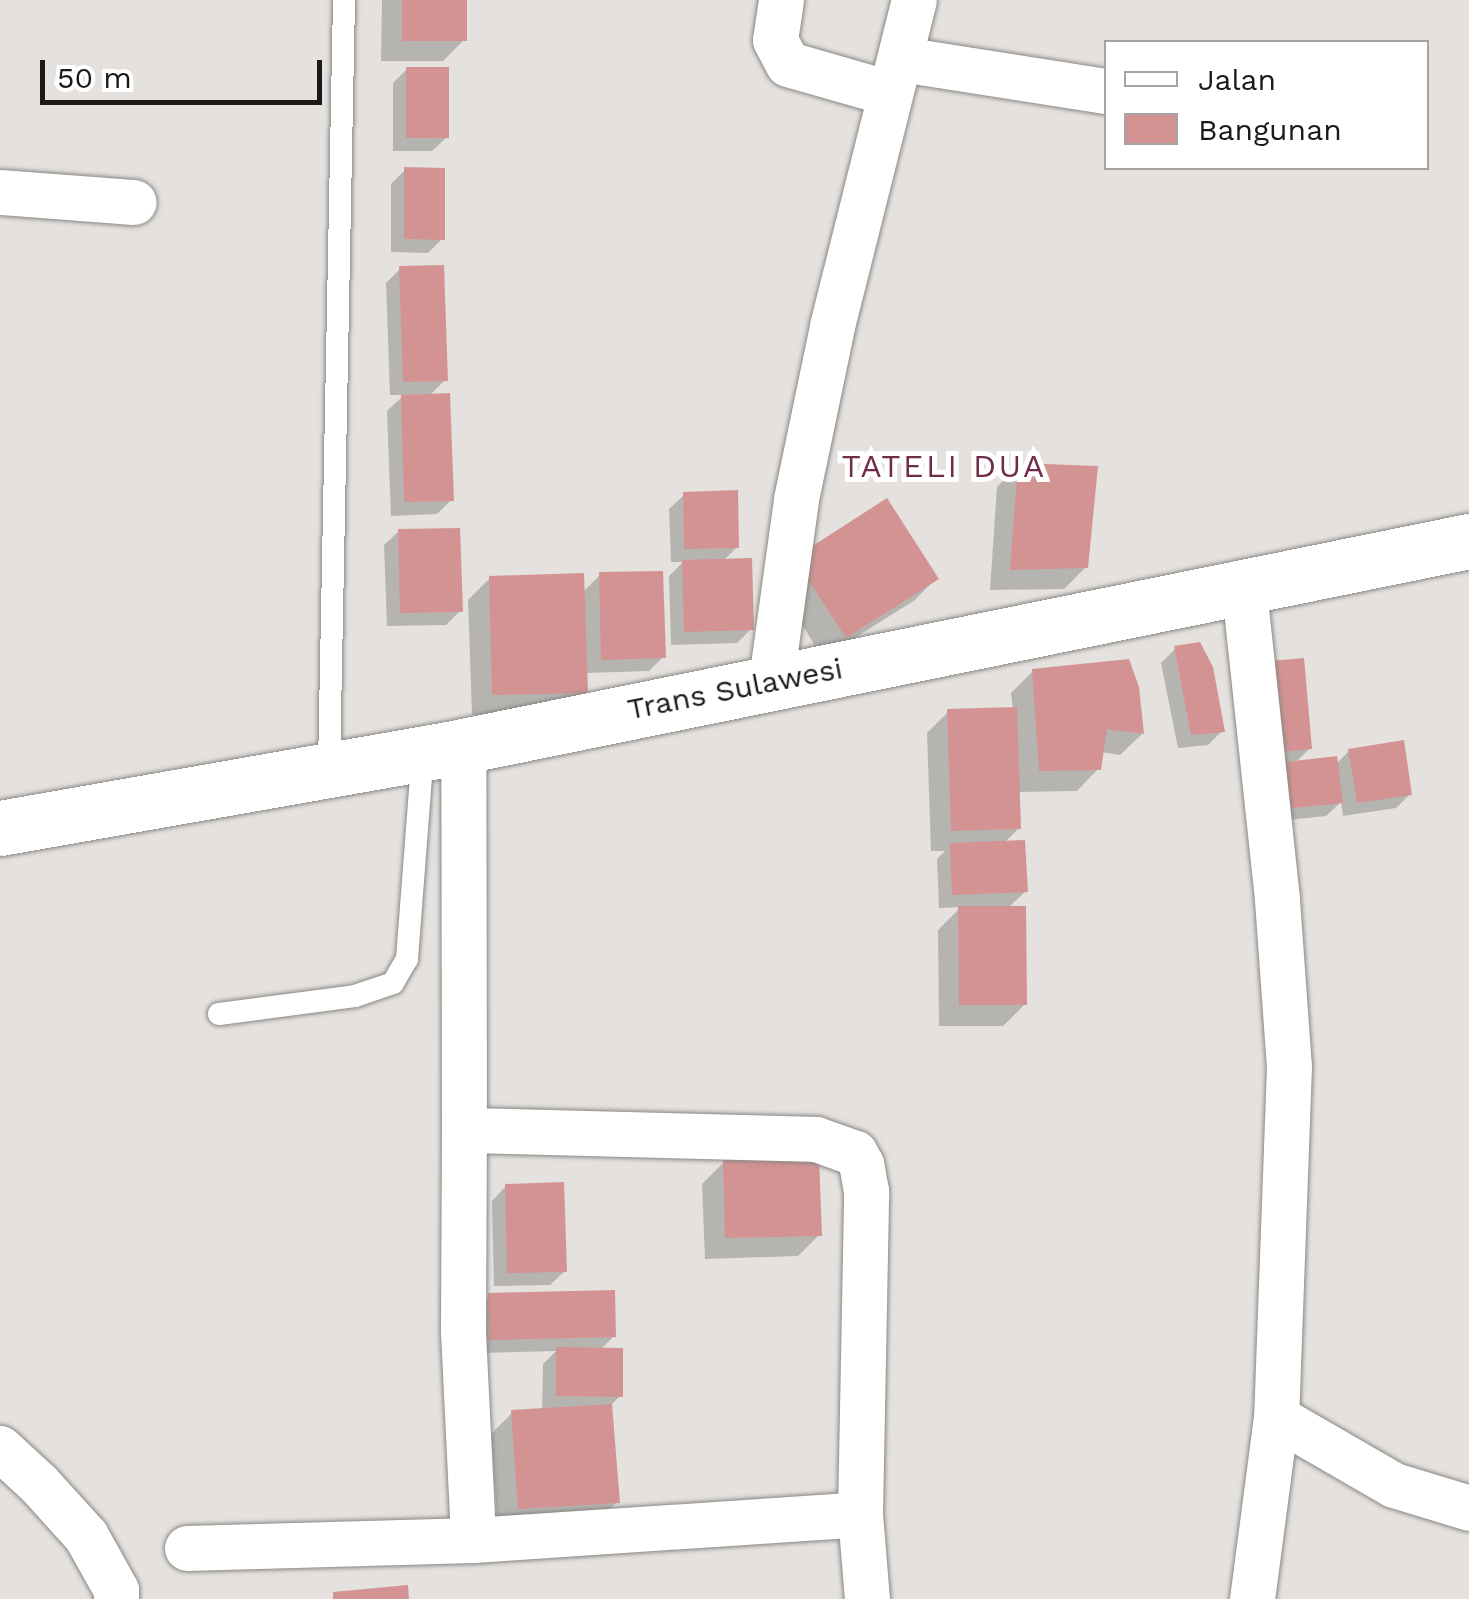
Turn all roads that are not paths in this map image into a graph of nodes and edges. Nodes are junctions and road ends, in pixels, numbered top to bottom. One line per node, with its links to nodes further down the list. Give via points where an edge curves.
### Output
1 (344, 0): 12 (lane)
2 (781, 0): 4 (street, via 775,40 788,64)
3 (914, 0): 4 (street)
4 (895, 76): 5 (street); 10 (street, via 860,201 796,499)
5 (1104, 91)
6 (0, 192): 7 (street)
7 (134, 202)
8 (1469, 541): 9 (highway, Trans Sulawesi)
9 (1244, 590): 10 (highway, Trans Sulawesi); 16 (street, via 1289,1066)
10 (771, 680): 11 (highway, Trans Sulawesi)
11 (443, 749): 12 (highway, Trans Sulawesi); 14 (lane, via 406,959 394,983 355,996); 15 (street)
12 (329, 767): 13 (highway, Trans Sulawesi)
13 (0, 828)
14 (219, 1014)
15 (464, 1130): 19 (street, via 816,1139 854,1153 866,1192); 20 (street, via 463,1332)
16 (1276, 1418): 18 (street, via 1394,1485); 24 (street)
17 (0, 1448): 22 (street, via 86,1536)
18 (1469, 1508)
19 (860, 1514): 20 (street); 23 (street)
20 (473, 1540): 21 (street)
21 (186, 1548)
22 (116, 1599)
23 (867, 1599)
24 (1252, 1599)

